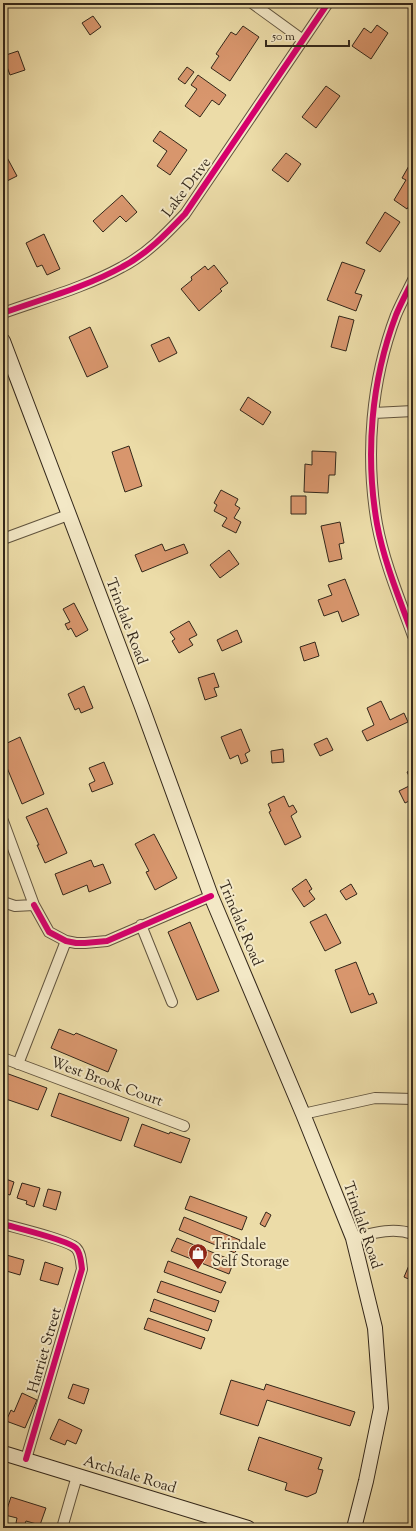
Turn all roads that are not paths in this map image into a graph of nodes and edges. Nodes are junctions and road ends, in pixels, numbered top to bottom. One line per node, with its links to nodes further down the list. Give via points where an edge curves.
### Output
1 (252, 3): 3 (street)
2 (328, 3): 3 (street, Lake Drive)
3 (303, 40): 5 (street, Lake Drive, via 185,214 159,241 123,267)
4 (413, 280): 8 (street, via 396,315 383,355)
5 (3, 313)
6 (3, 341): 9 (main road, Trindale Road)
7 (413, 410): 8 (street)
8 (374, 414): 11 (street, via 371,470 377,523)
9 (68, 514): 10 (street); 13 (main road, Trindale Road, via 140,699)
10 (3, 539)
11 (413, 636)
12 (3, 821): 15 (street)
13 (211, 896): 16 (street); 22 (main road, Trindale Road)
14 (3, 902): 15 (street, via 15,906)
15 (34, 906): 17 (street, via 49,932)
16 (141, 925): 17 (street, via 107,941); 18 (street)
17 (66, 941): 20 (street)
18 (172, 1002)
19 (3, 1058): 20 (street, West Brook Court)
20 (18, 1064): 23 (street, West Brook Court)
21 (413, 1099): 22 (street, via 375,1098)
22 (304, 1114): 26 (main road, Trindale Road)
23 (184, 1126)
24 (3, 1224): 28 (street, Harriet Street, via 65,1242 77,1248 82,1268)
25 (413, 1234): 26 (street, via 383,1230)
26 (353, 1238): 32 (main road, Trindale Road, via 375,1328 381,1408)
27 (3, 1452): 28 (main road, Archdale Road)
28 (26, 1459): 29 (main road, Archdale Road)
29 (77, 1476): 30 (street); 31 (main road, Archdale Road)
30 (62, 1528)
31 (248, 1528)
32 (354, 1528)

